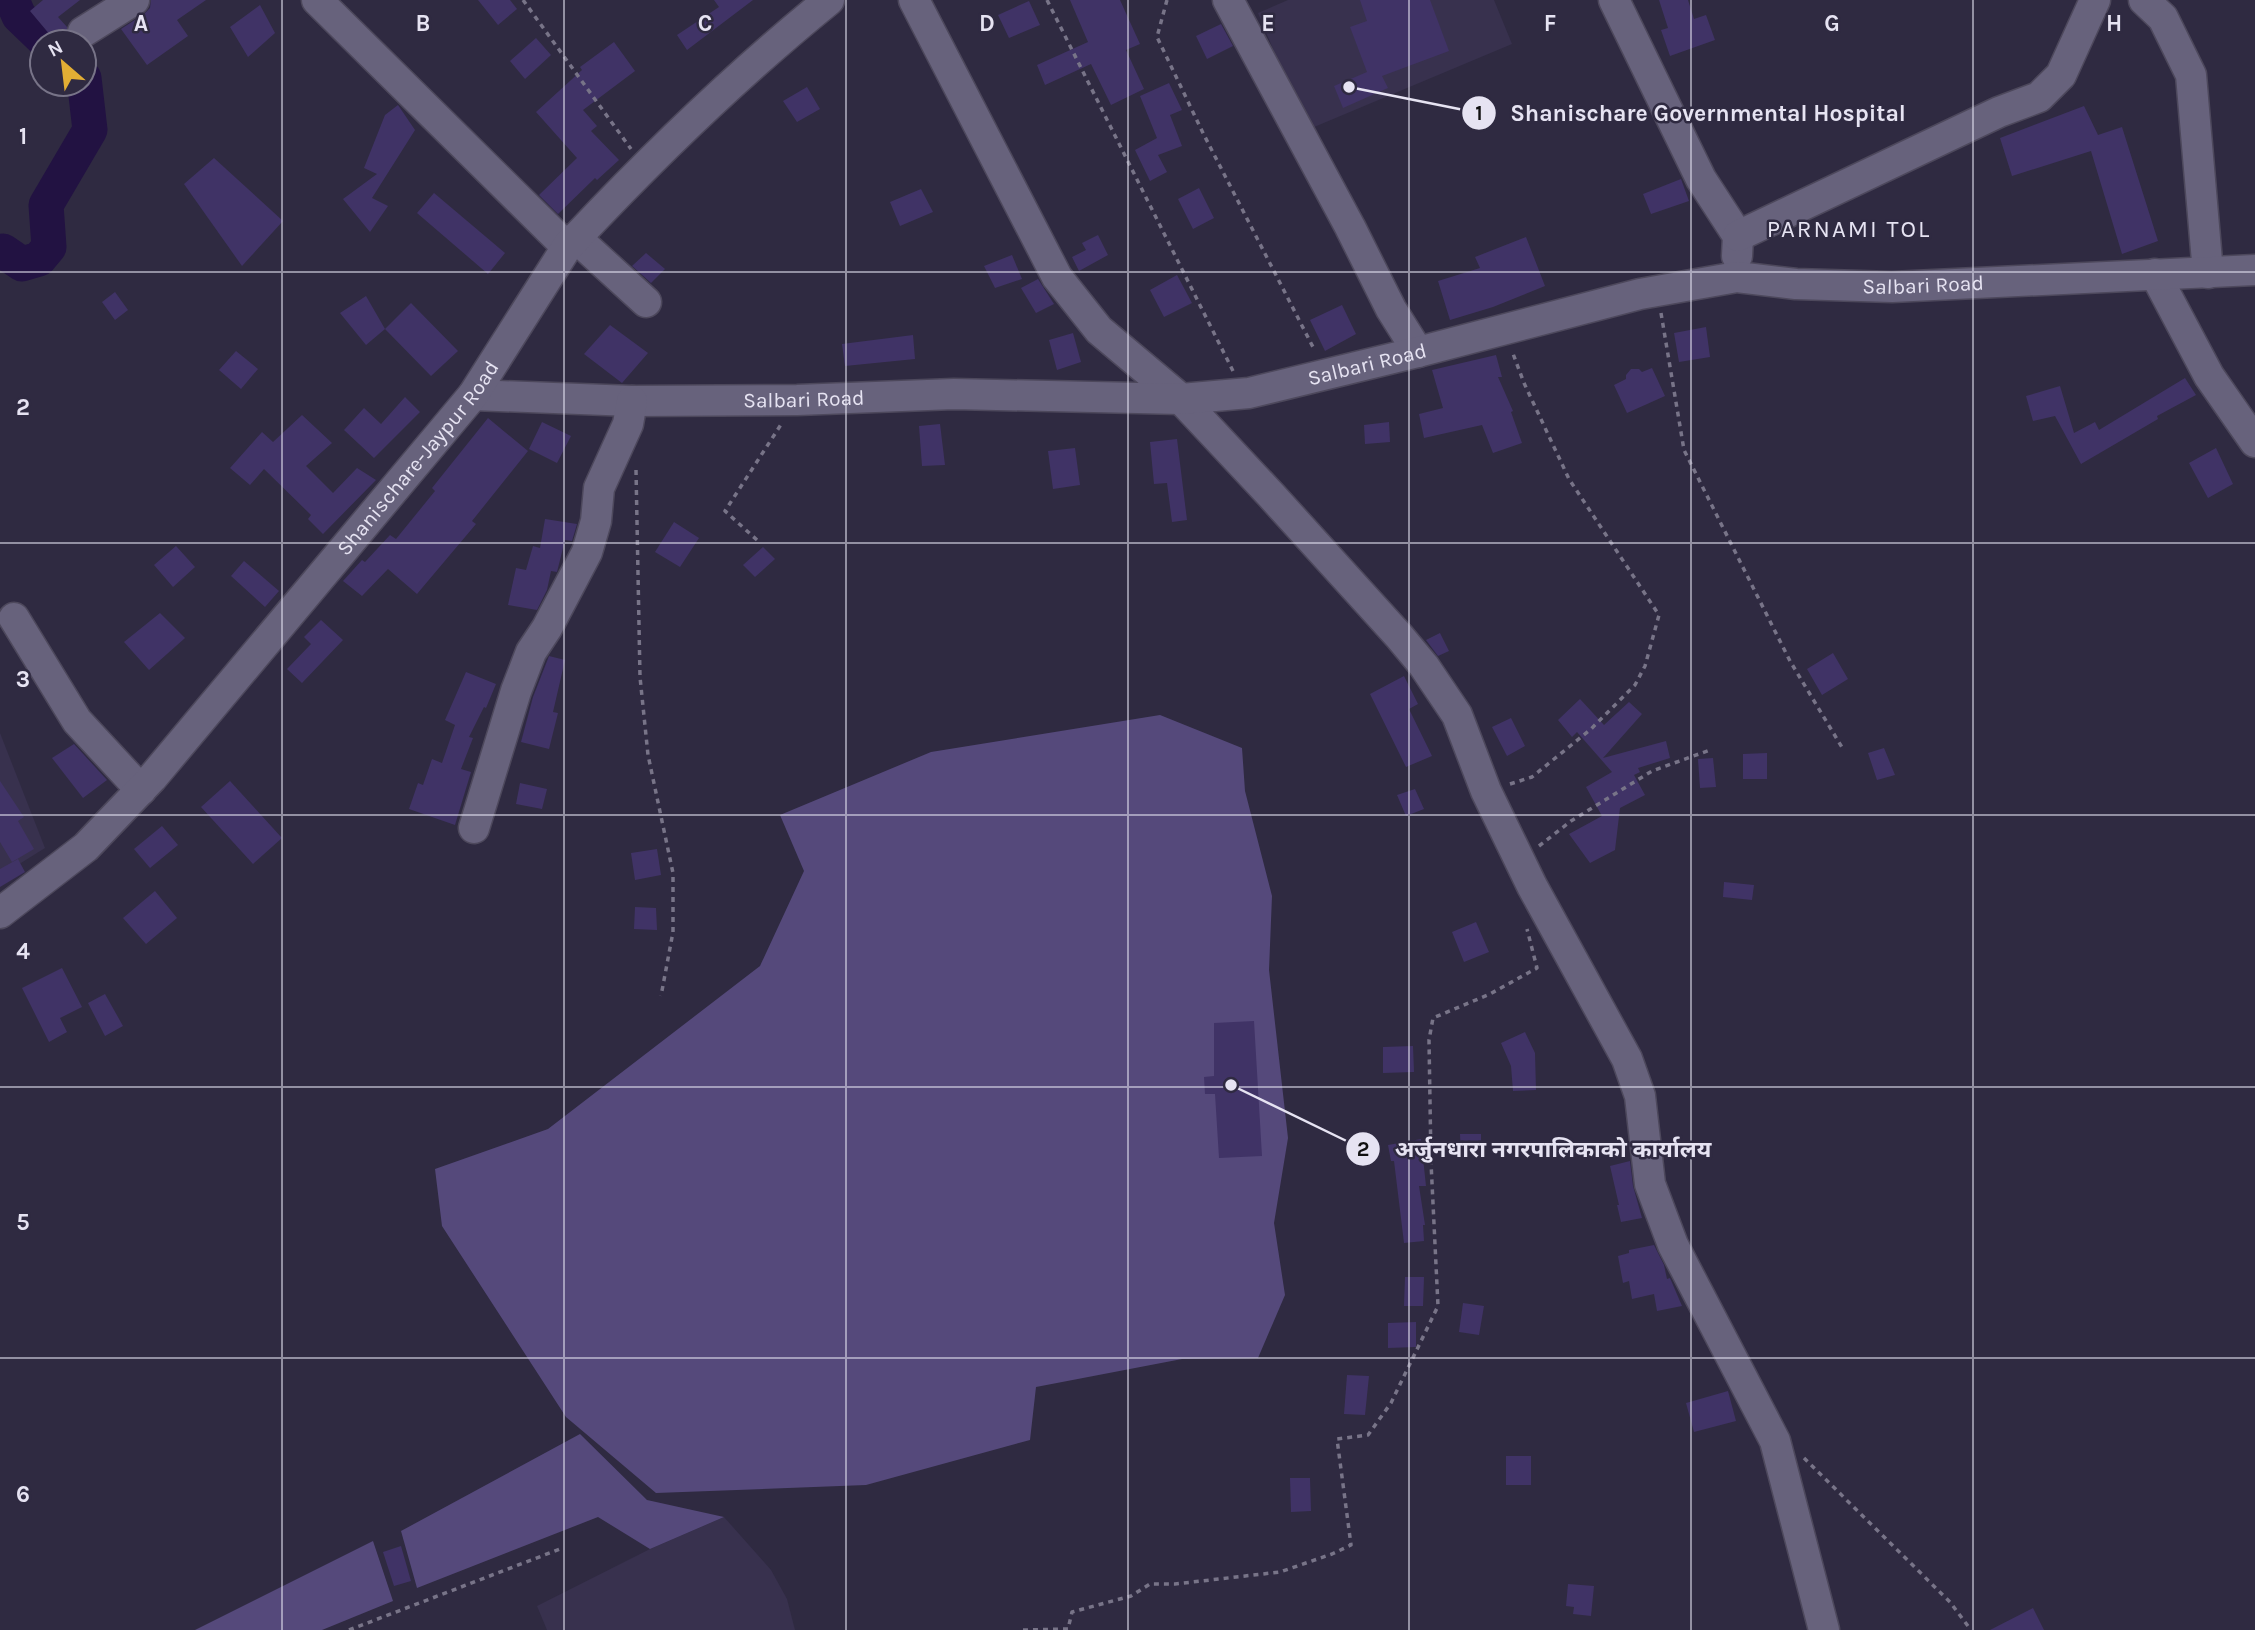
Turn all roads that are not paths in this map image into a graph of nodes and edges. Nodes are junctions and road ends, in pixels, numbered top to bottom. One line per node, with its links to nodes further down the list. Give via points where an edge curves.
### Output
1 (134, 0): 10 (street)
2 (317, 0): 13 (street)
3 (829, 0): 13 (street, Shanischare-Jaypur Road, via 644,166)
4 (914, 0): 21 (street, via 1058,277 1099,330)
5 (1216, 0): 11 (street)
6 (1228, 0): 11 (street)
7 (1614, 0): 12 (street, via 1701,179)
8 (2095, 0): 12 (street, via 2061,75 2039,97)
9 (2144, 0): 15 (street, via 2163,19 2191,75)
10 (89, 28)
11 (1243, 29): 19 (street)
12 (1738, 236): 17 (street)
13 (572, 242): 18 (street); 20 (street, Shanischare-Jaypur Road)
14 (2255, 270): 15 (street, Salbari Road)
15 (2208, 273): 16 (street, Salbari Road)
16 (2155, 274): 17 (street, Salbari Road, via 1892,287); 23 (street, via 2209,376)
17 (1737, 278): 19 (street, Salbari Road, via 1657,291)
18 (646, 302)
19 (1418, 352): 21 (street, Salbari Road, via 1248,393)
20 (473, 395): 22 (street, Salbari Road); 25 (street, Shanischare-Jaypur Road)
21 (1181, 399): 22 (street, Salbari Road, via 954,394); 28 (street, via 1399,636 1457,715 1486,791 1627,1059 1640,1096 1650,1184 1672,1245 1775,1441)
22 (632, 401): 26 (street, via 628,424 599,488 587,552 531,652)
23 (2255, 442)
24 (13, 618): 25 (street, via 77,720)
25 (141, 790): 27 (street, Shanischare-Jaypur Road, via 86,847)
26 (474, 828)
27 (0, 913)
28 (1824, 1630)

